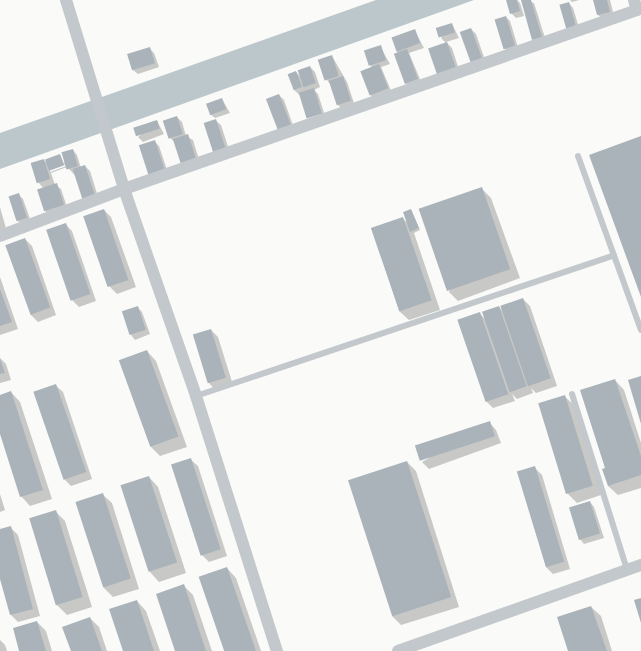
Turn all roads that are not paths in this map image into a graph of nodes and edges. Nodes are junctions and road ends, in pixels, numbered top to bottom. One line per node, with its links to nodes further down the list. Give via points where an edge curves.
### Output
1 (66, 0): 4 (street)
2 (634, 0): 4 (street, via 637,10)
3 (578, 156): 6 (lane)
4 (124, 189): 5 (street); 9 (street)
5 (0, 236)
6 (614, 255): 7 (lane); 9 (lane)
7 (641, 330)
8 (572, 394): 11 (lane)
9 (196, 396): 12 (street)
10 (641, 565): 11 (street)
11 (628, 570): 13 (street)
12 (277, 651)
13 (398, 651)

